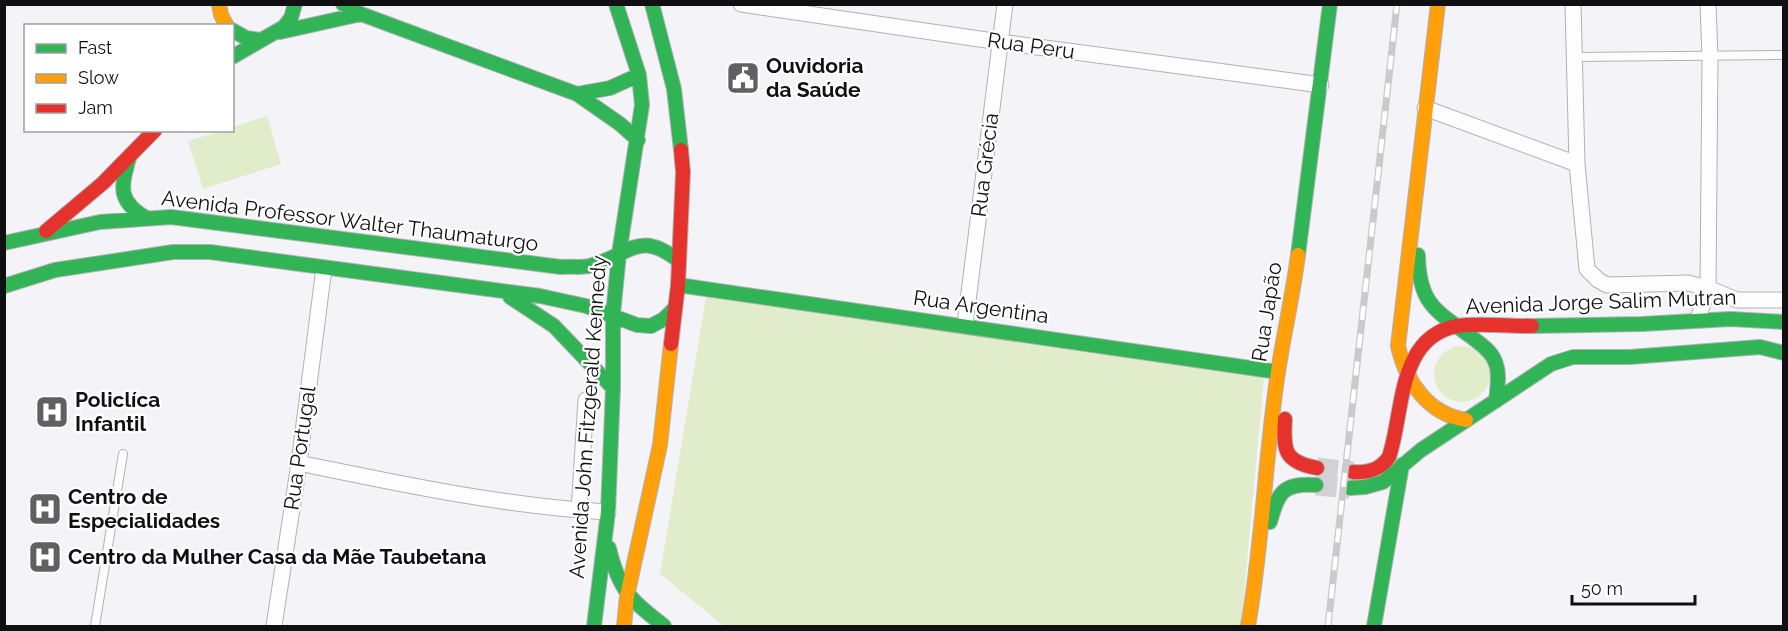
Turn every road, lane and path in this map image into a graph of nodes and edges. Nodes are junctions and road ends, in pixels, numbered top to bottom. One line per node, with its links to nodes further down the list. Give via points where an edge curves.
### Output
1 (219, 4): 14 (street)
2 (295, 4): 16 (street, via 289,22)
3 (344, 4): 13 (street)
4 (616, 4): 23 (street, Avenida John Fitzgerald Kennedy)
5 (652, 4): 37 (street, via 674,89 683,172)
6 (741, 4): 18 (street, Rua Peru)
7 (1005, 4): 18 (street, Rua Grécia)
8 (1330, 4): 24 (street, Rua Japão)
9 (1438, 4): 26 (street)
10 (1450, 4): 26 (street)
11 (1573, 4): 21 (street)
12 (1708, 4): 22 (street)
13 (361, 14): 16 (street); 25 (street)
14 (226, 24)
15 (234, 31): 17 (street)
16 (280, 32): 17 (street)
17 (260, 40): 20 (street)
18 (1000, 42): 24 (street, Rua Peru); 49 (street, Rua Grécia)
19 (1784, 55): 22 (lane)
20 (234, 56)
21 (1575, 57): 22 (lane); 30 (street)
22 (1710, 57): 41 (street)
23 (639, 75): 25 (street, via 605,91); 28 (street, Avenida John Fitzgerald Kennedy, via 642,105)
24 (1321, 85): 44 (street, Rua Japão)
25 (578, 94): 28 (street)
26 (1430, 109): 30 (street); 50 (street, via 1418,274 1422,292 1440,315); 53 (street, via 1400,322 1398,348)
27 (153, 132): 29 (street)
28 (638, 140): 36 (street, Avenida John Fitzgerald Kennedy)
29 (130, 158): 32 (street, via 123,177 123,193 129,206); 33 (street, via 81,205)
30 (1577, 164): 41 (street, via 1587,269 1598,280 1607,285 1688,283)
31 (171, 217): 32 (street, Avenida Professor Walter Thaumaturgo); 35 (street, via 180,225 183,236); 36 (street, Avenida Professor Walter Thaumaturgo, via 561,267 589,266)
32 (146, 218): 33 (street, Avenida Professor Walter Thaumaturgo, via 100,222)
33 (41, 235): 34 (street, Avenida Professor Walter Thaumaturgo)
34 (4, 243)
35 (173, 252): 38 (street, via 210,252); 40 (street, via 55,270)
36 (619, 254): 37 (street, via 639,245 656,245); 46 (street, Avenida John Fitzgerald Kennedy)
37 (679, 261): 39 (street)
38 (324, 268): 42 (street); 59 (street, Rua Portugal)
39 (678, 285): 45 (street); 49 (street, Rua Argentina)
40 (4, 286)
41 (1708, 288): 43 (street, via 1737,300); 47 (street)
42 (493, 289): 46 (street); 54 (street, via 554,324)
43 (1784, 300)
44 (1291, 306): 52 (street, Rua Japão); 61 (street, via 1284,444 1288,458 1300,466)
45 (675, 308): 46 (street, via 651,326 637,325); 69 (street, via 660,445)
46 (613, 314): 54 (street, Avenida John Fitzgerald Kennedy)
47 (1698, 320): 48 (street, Avenida Jorge Salim Mutran, via 1752,318); 50 (street, Avenida Jorge Salim Mutran)
48 (1784, 322)
49 (965, 326): 52 (street, Rua Argentina)
50 (1458, 326): 53 (street, Avenida Jorge Salim Mutran, via 1430,338 1416,352); 56 (street, via 1485,346 1496,363)
51 (1784, 353): 56 (street, via 1761,347 1630,357 1573,357 1551,364)
52 (1278, 372): 68 (street, Rua Japão)
53 (1408, 375): 57 (street, via 1415,390 1443,416); 62 (street, Avenida Jorge Salim Mutran, via 1388,458 1377,469)
54 (613, 388): 66 (street, Avenida John Fitzgerald Kennedy)
55 (586, 400): 65 (street)
56 (1496, 400): 57 (street)
57 (1466, 420): 60 (street)
58 (123, 454): 70 (lane)
59 (299, 463): 65 (street, via 443,493); 71 (street, Rua Portugal)
60 (1402, 465): 64 (street, via 1383,482); 76 (street)
61 (1317, 468)
62 (1353, 472)
63 (1316, 485): 68 (street, via 1297,483 1283,489 1275,505)
64 (1350, 488)
65 (579, 510): 66 (street)
66 (608, 512): 67 (street, Avenida John Fitzgerald Kennedy)
67 (606, 530): 69 (street, via 614,571); 72 (street, Avenida John Fitzgerald Kennedy)
68 (1255, 587): 75 (street, Rua Japão)
69 (627, 596): 73 (street); 74 (street)
70 (95, 627)
71 (274, 627)
72 (594, 627)
73 (624, 627)
74 (664, 627)
75 (1248, 627)
76 (1374, 627)

